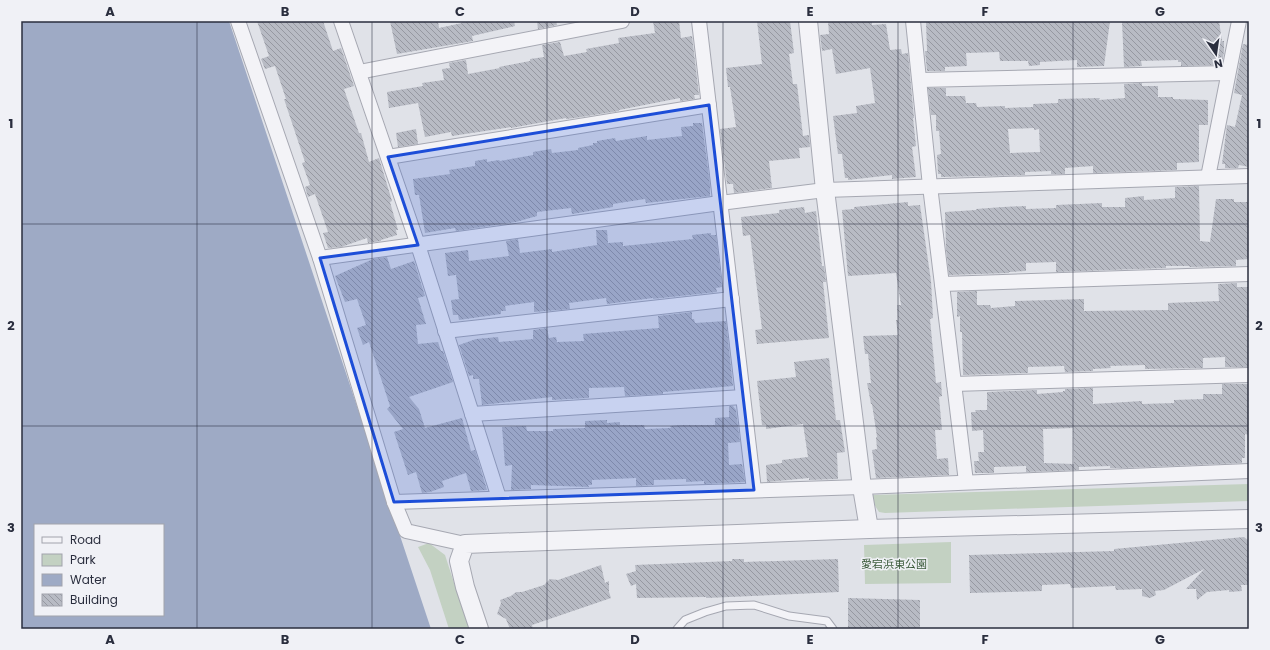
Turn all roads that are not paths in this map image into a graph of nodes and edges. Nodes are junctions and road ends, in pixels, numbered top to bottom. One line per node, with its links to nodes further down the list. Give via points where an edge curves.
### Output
1 (238, 21): 19 (street)
2 (342, 21): 8 (street)
3 (622, 21): 8 (street)
4 (699, 21): 11 (street)
5 (808, 21): 16 (street)
6 (913, 21): 10 (street)
7 (1239, 21): 9 (street)
8 (359, 72): 12 (street)
9 (1228, 73): 10 (street); 14 (street)
10 (920, 80): 15 (street)
11 (709, 105): 12 (street); 17 (street)
12 (388, 157): 18 (street)
13 (1249, 176): 14 (street)
14 (1208, 177): 15 (street)
15 (930, 186): 16 (street); 21 (street)
16 (825, 190): 17 (street); 30 (street)
17 (720, 203): 18 (street); 22 (street)
18 (418, 245): 19 (street); 23 (street)
19 (320, 258): 33 (street)
20 (1249, 274): 21 (street)
21 (942, 284): 25 (street)
22 (732, 299): 23 (street); 26 (street)
23 (445, 331): 27 (street)
24 (1249, 375): 25 (street)
25 (954, 384): 29 (street)
26 (743, 396): 27 (street); 31 (street)
27 (472, 414): 32 (street)
28 (1249, 471): 29 (street)
29 (966, 482): 30 (street)
30 (862, 487): 31 (street); 35 (street)
31 (754, 490): 32 (street)
32 (499, 498): 33 (street)
33 (394, 502): 36 (street, via 406,531)
34 (1249, 519): 35 (street)
35 (869, 529): 36 (street)
36 (465, 544): 37 (street, via 459,561)
37 (479, 629)
38 (677, 629): 39 (lane, via 685,620 705,612 726,606 754,605 789,616 827,621)
39 (833, 629)

